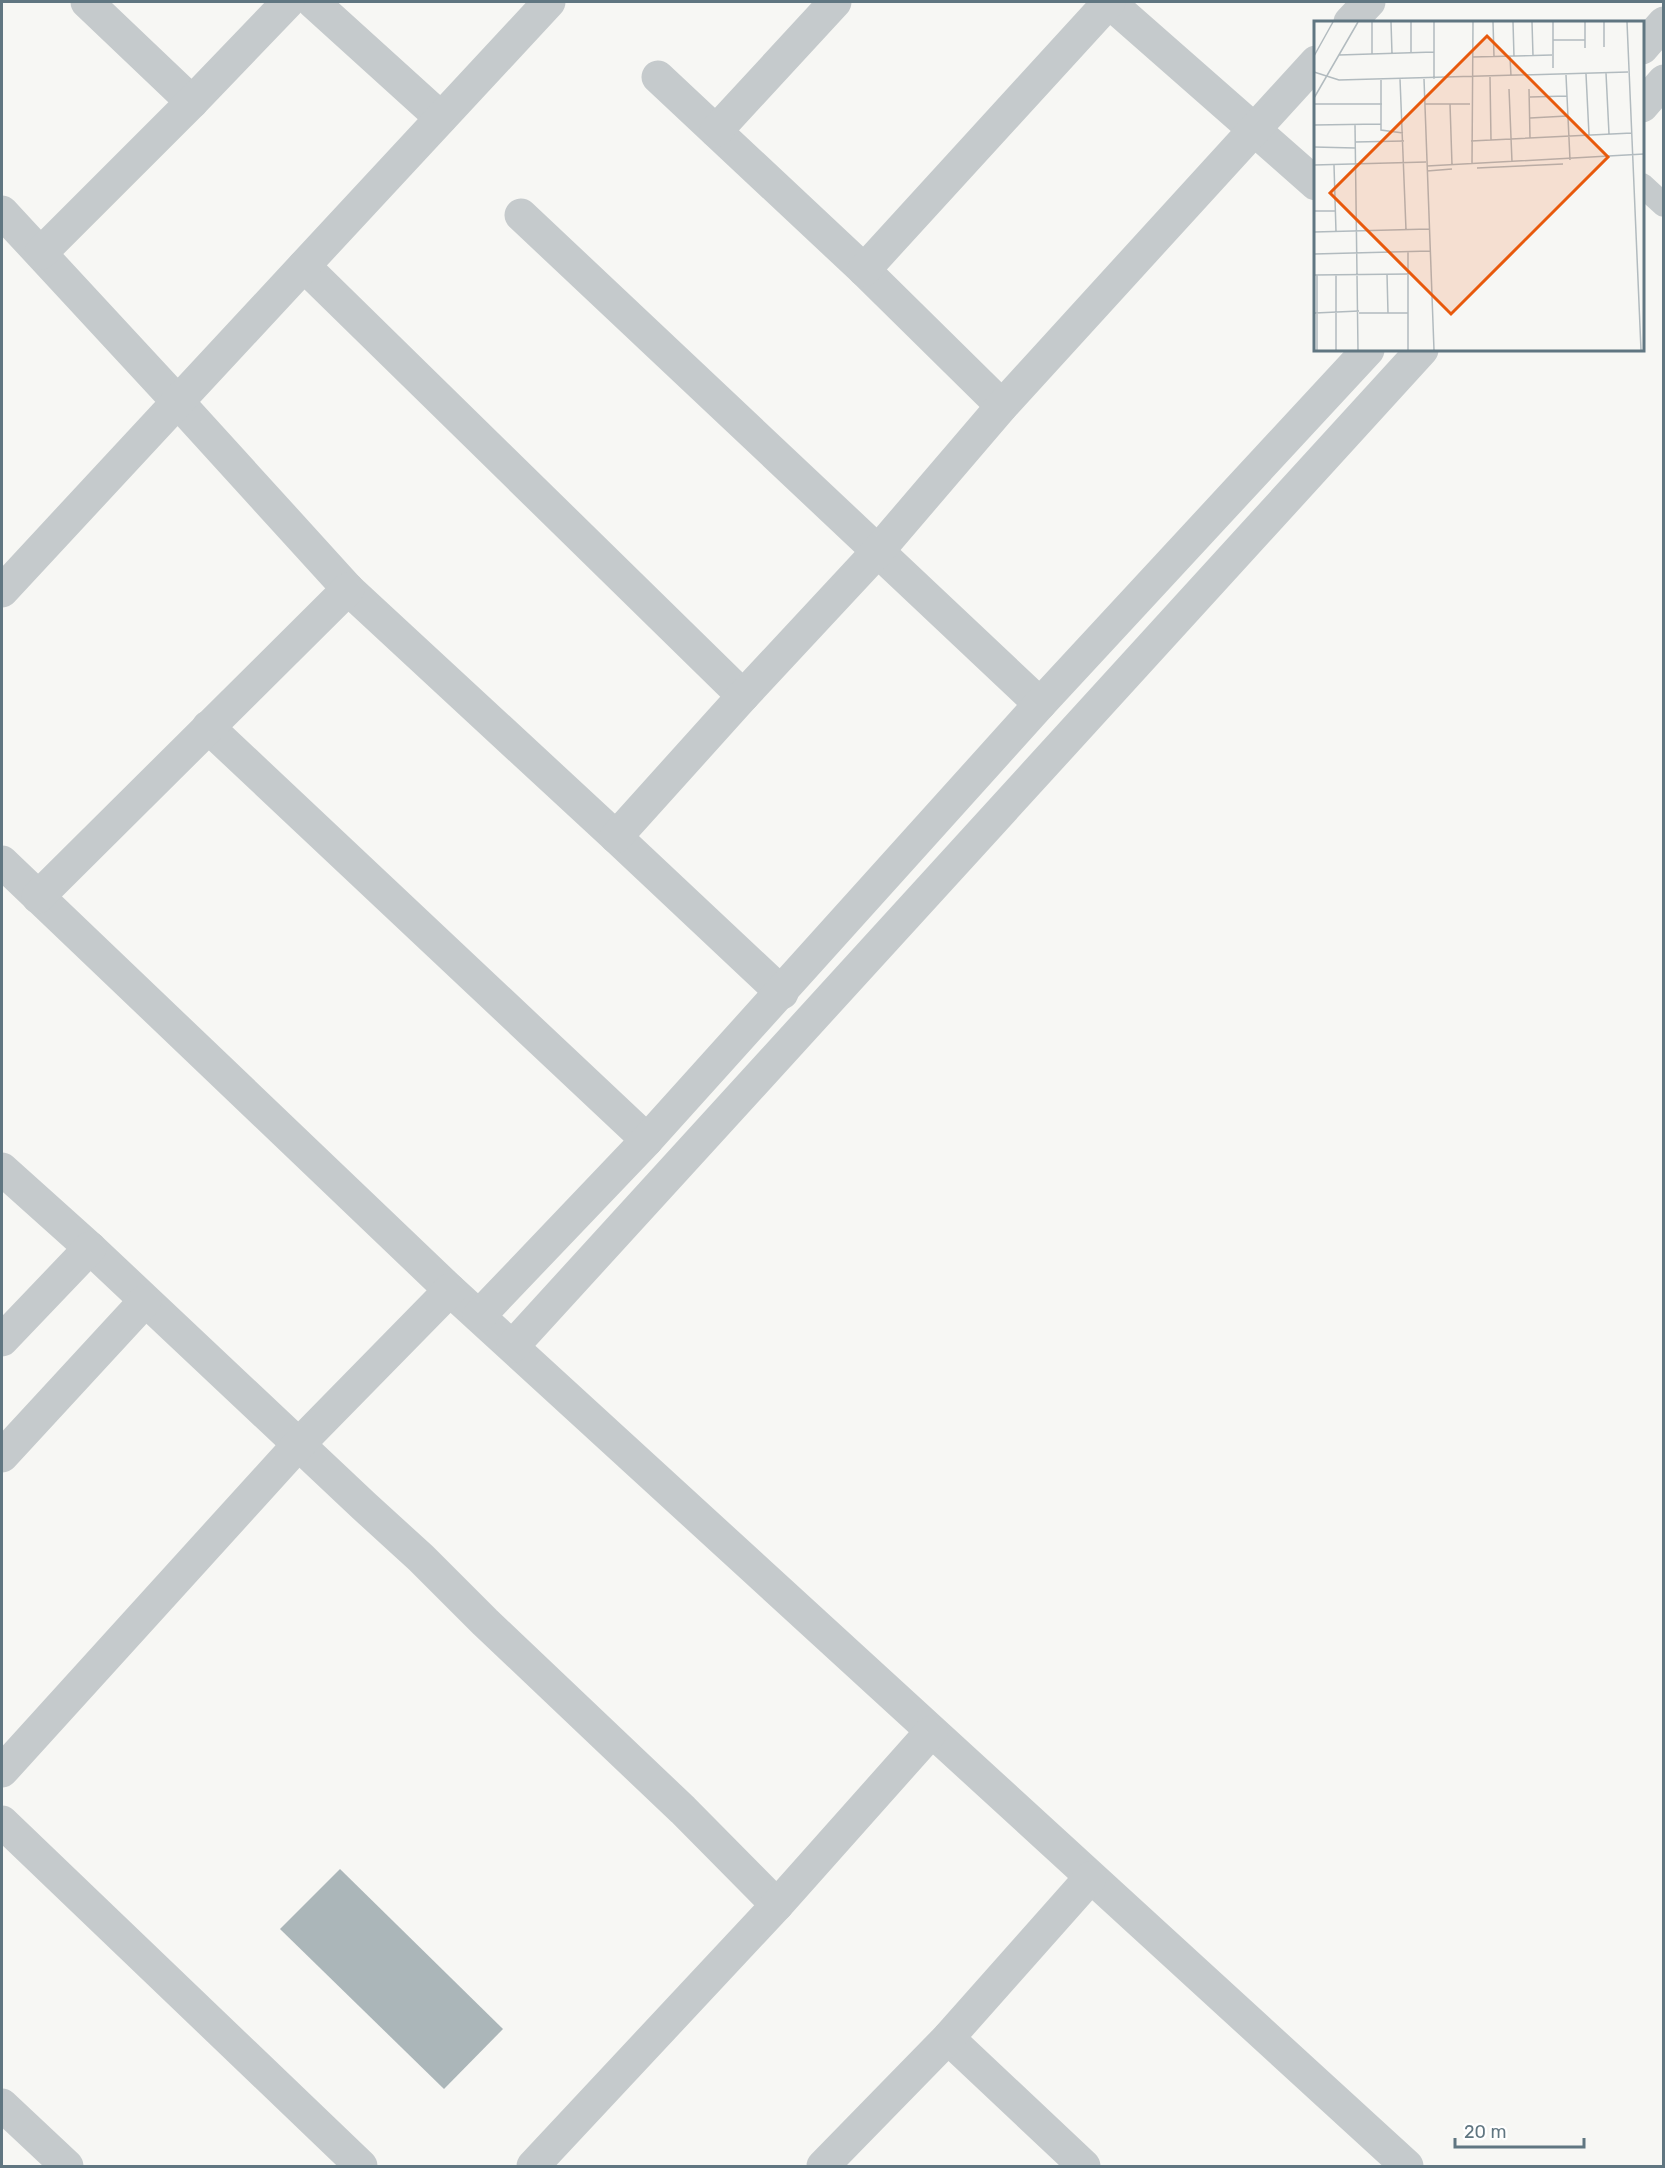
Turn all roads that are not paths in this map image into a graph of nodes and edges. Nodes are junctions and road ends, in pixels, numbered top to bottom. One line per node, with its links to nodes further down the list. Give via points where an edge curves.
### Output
1 (87, 2): 14 (street)
2 (288, 2): 14 (street)
3 (313, 2): 16 (street)
4 (549, 2): 16 (street)
5 (835, 2): 17 (street)
6 (1109, 2): 18 (street); 26 (street)
7 (1369, 2): 8 (street)
8 (1351, 21)
9 (1664, 23): 10 (street)
10 (1644, 46)
11 (1314, 64): 18 (street)
12 (658, 77): 17 (street)
13 (1664, 81): 15 (street)
14 (192, 102): 24 (street)
15 (1644, 104)
16 (441, 118): 25 (street)
17 (716, 131): 26 (street)
18 (1255, 131): 19 (street); 29 (street)
19 (1314, 182)
20 (1644, 187): 21 (lane)
21 (1664, 205)
22 (2, 212): 24 (street)
23 (521, 215): 31 (street)
24 (41, 253): 30 (street)
25 (304, 266): 30 (street); 34 (street)
26 (864, 270): 29 (street)
27 (1367, 351): 35 (street)
28 (1421, 351): 48 (street)
29 (1002, 406): 31 (street)
30 (185, 411): 32 (street); 33 (street)
31 (878, 551): 34 (street); 35 (street)
32 (348, 589): 36 (street); 37 (street)
33 (2, 591)
34 (743, 696): 37 (street)
35 (1040, 704): 40 (street)
36 (208, 728): 39 (street); 41 (street)
37 (616, 837): 40 (street)
38 (2, 862): 39 (street)
39 (38, 897): 44 (street)
40 (782, 993): 41 (street)
41 (647, 1140): 46 (street)
42 (2, 1169): 43 (street)
43 (90, 1248): 45 (street); 47 (street)
44 (450, 1290): 46 (street); 49 (street)
45 (146, 1300): 49 (street); 50 (street)
46 (479, 1316): 48 (street)
47 (2, 1340)
48 (513, 1346): 51 (street)
49 (298, 1445): 52 (street); 55 (street, via 421,1557)
50 (2, 1456)
51 (931, 1732): 54 (street); 55 (street)
52 (2, 1771)
53 (2, 1821): 59 (street)
54 (1090, 1878): 56 (street); 63 (street)
55 (777, 1905): 60 (street)
56 (948, 2038): 61 (street); 62 (street)
57 (2, 2105): 58 (street)
58 (66, 2166)
59 (361, 2166)
60 (533, 2166)
61 (823, 2166)
62 (1084, 2166)
63 (1407, 2166)

